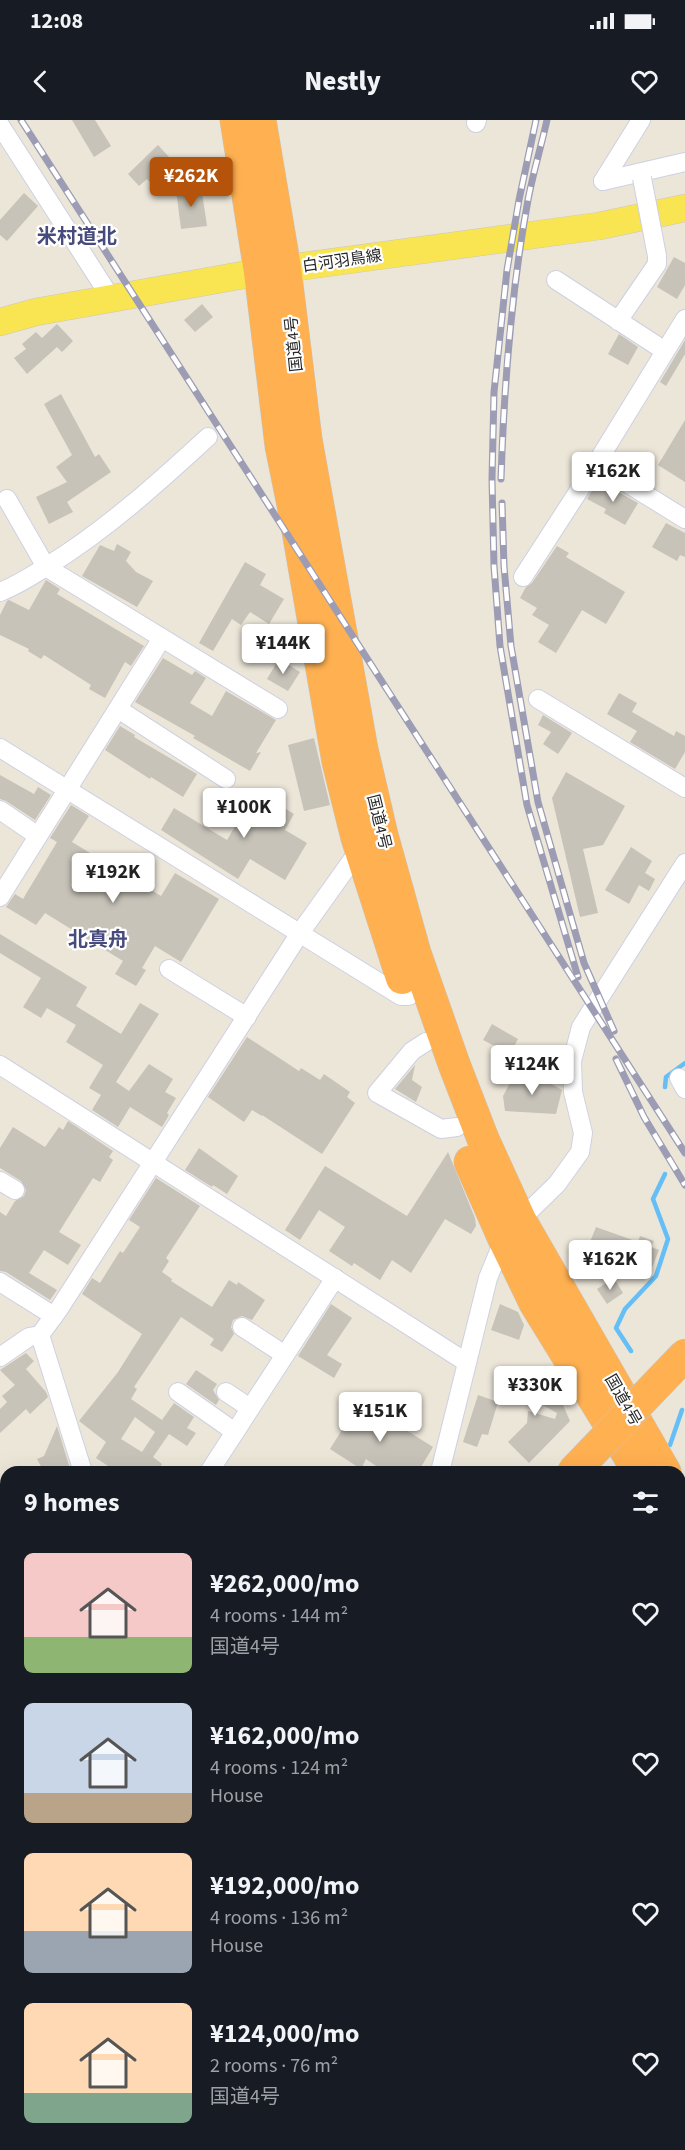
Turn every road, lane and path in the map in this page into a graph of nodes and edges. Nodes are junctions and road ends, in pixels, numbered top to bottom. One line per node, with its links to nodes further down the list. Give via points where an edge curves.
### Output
1 (236, 120): 8 (highway, 国道4号)
2 (260, 120): 8 (highway, 国道4号)
3 (641, 120): 6 (street, via 603,181)
4 (0, 126): 10 (street)
5 (685, 162): 6 (street)
6 (641, 175): 12 (street, bridge, via 657,264)
7 (685, 208): 8 (main road, 白河羽鳥線, via 599,226)
8 (273, 270): 10 (main road, 白河羽鳥線); 32 (highway, 国道4号, via 281,446 338,762); 43 (highway, 国道4号, via 362,750 382,835 415,953)
9 (556, 280): 12 (street)
10 (111, 298): 13 (main road, 白河羽鳥線)
11 (685, 319): 14 (street)
12 (618, 321): 14 (street)
13 (0, 322)
14 (665, 351): 16 (street)
15 (208, 437): 19 (street, via 147,493)
16 (596, 464): 18 (street); 20 (street)
17 (7, 499): 19 (street)
18 (685, 519)
19 (46, 567): 21 (street); 22 (street)
20 (523, 577)
21 (0, 592)
22 (162, 638): 24 (street); 25 (street)
23 (538, 699): 28 (street)
24 (118, 709): 27 (street); 29 (street)
25 (278, 709)
26 (0, 748): 29 (street)
27 (226, 778)
28 (685, 788)
29 (66, 791): 31 (street); 35 (street)
30 (0, 810): 31 (street)
31 (38, 836): 34 (street)
32 (360, 849): 35 (street); 37 (highway, 国道4号)
33 (685, 863): 43 (street, via 581,1027 572,1061 573,1092 583,1133 580,1152 557,1184)
34 (0, 897)
35 (300, 933): 37 (street, via 401,996); 38 (street)
36 (169, 969): 38 (street)
37 (409, 996): 39 (highway, 国道4号)
38 (246, 1017): 42 (street)
39 (426, 1042): 41 (highway, 国道4号); 41 (street, via 412,1051 377,1093 441,1129)
40 (0, 1065): 42 (street)
41 (457, 1127): 43 (highway, 国道4号)
42 (153, 1162): 44 (street); 46 (street)
43 (512, 1230): 52 (street, via 488,1278); 61 (highway, 国道4号, via 535,1303); 62 (highway, 国道4号)
44 (335, 1278): 49 (street); 52 (street)
45 (0, 1282): 46 (street)
46 (54, 1316): 48 (street)
47 (243, 1327): 49 (street)
48 (40, 1335): 51 (street, via 29,1337); 57 (street)
49 (285, 1355): 55 (street)
50 (685, 1355): 60 (highway, bridge)
51 (0, 1357)
52 (466, 1362): 59 (street)
53 (178, 1392): 56 (street)
54 (226, 1392): 55 (street)
55 (250, 1408): 56 (street)
56 (235, 1432): 58 (street)
57 (81, 1466)
58 (213, 1466)
59 (441, 1466)
60 (579, 1466)
61 (635, 1466)
62 (661, 1466)

